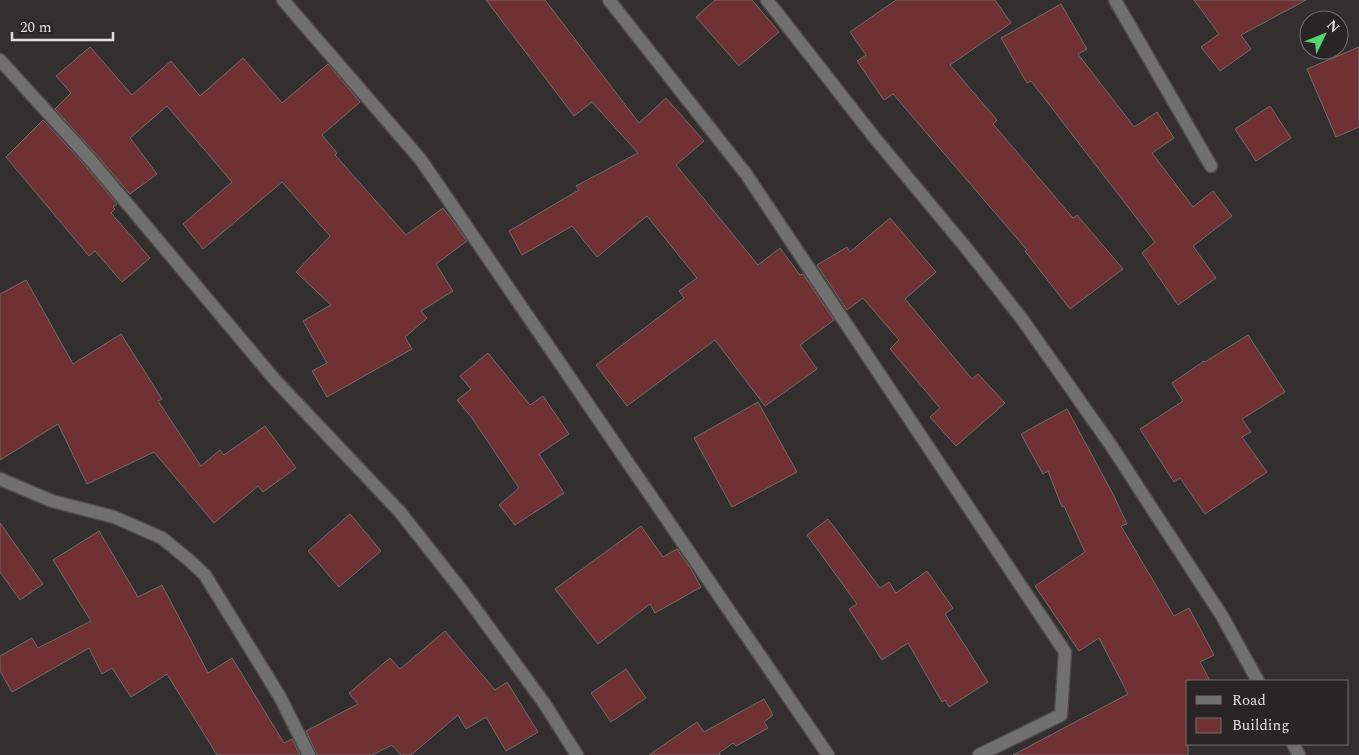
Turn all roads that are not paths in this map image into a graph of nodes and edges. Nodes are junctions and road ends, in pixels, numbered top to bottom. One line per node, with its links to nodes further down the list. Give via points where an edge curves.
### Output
1 (283, 0): 11 (street, via 421,160)
2 (608, 0): 12 (street, via 746,174 1065,652 1061,715)
3 (766, 0): 8 (street, via 1022,319 1137,485 1222,616)
4 (1115, 0): 6 (street)
5 (0, 60): 10 (street, via 88,157 276,381 400,512 544,703)
6 (1211, 166)
7 (0, 479): 9 (street, via 52,501 114,517 162,538 190,561 205,575 280,697)
8 (1257, 680)
9 (310, 755)
10 (577, 755)
11 (828, 755)
12 (979, 755)

